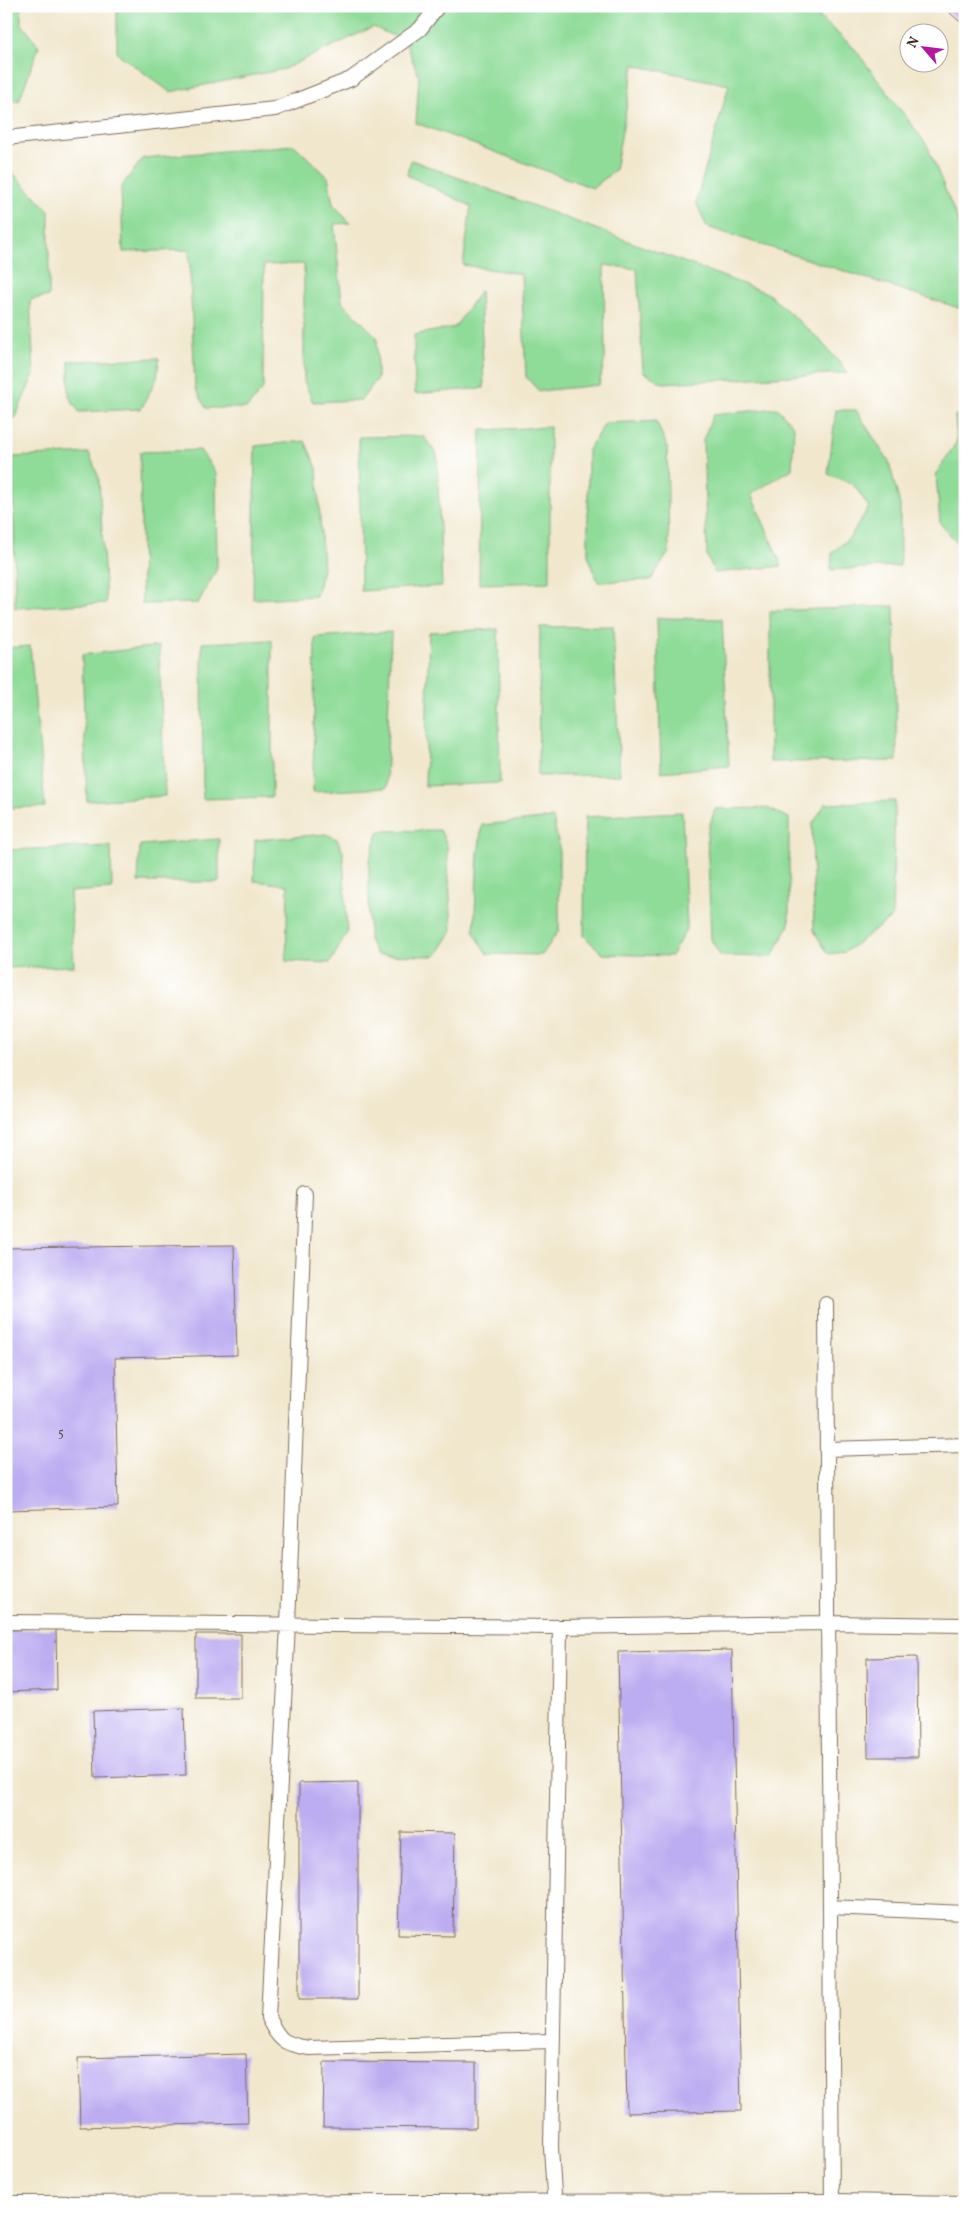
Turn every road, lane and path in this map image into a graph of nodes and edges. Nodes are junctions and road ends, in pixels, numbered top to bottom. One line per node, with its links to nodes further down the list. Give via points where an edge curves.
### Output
1 (438, 6): 2 (lane, via 420,29 350,79 275,109)
2 (6, 138)
3 (306, 1194): 9 (lane)
4 (826, 1304): 6 (lane)
5 (965, 1445): 6 (lane)
6 (827, 1449): 8 (lane)
7 (6, 1622): 9 (lane)
8 (828, 1623): 10 (lane); 11 (lane); 12 (lane)
9 (288, 1624): 11 (lane); 14 (lane, via 268,2018 277,2037 292,2045 309,2048)
10 (965, 1625)
11 (560, 1628): 14 (lane)
12 (830, 1907): 13 (lane); 18 (lane)
13 (965, 1913)
14 (552, 2041): 15 (lane, via 551,2148)
15 (555, 2209): 19 (street); 20 (street)
16 (6, 2210): 20 (street)
17 (965, 2210): 18 (street)
18 (820, 2213): 19 (street)
19 (639, 2215)
20 (232, 2216)

